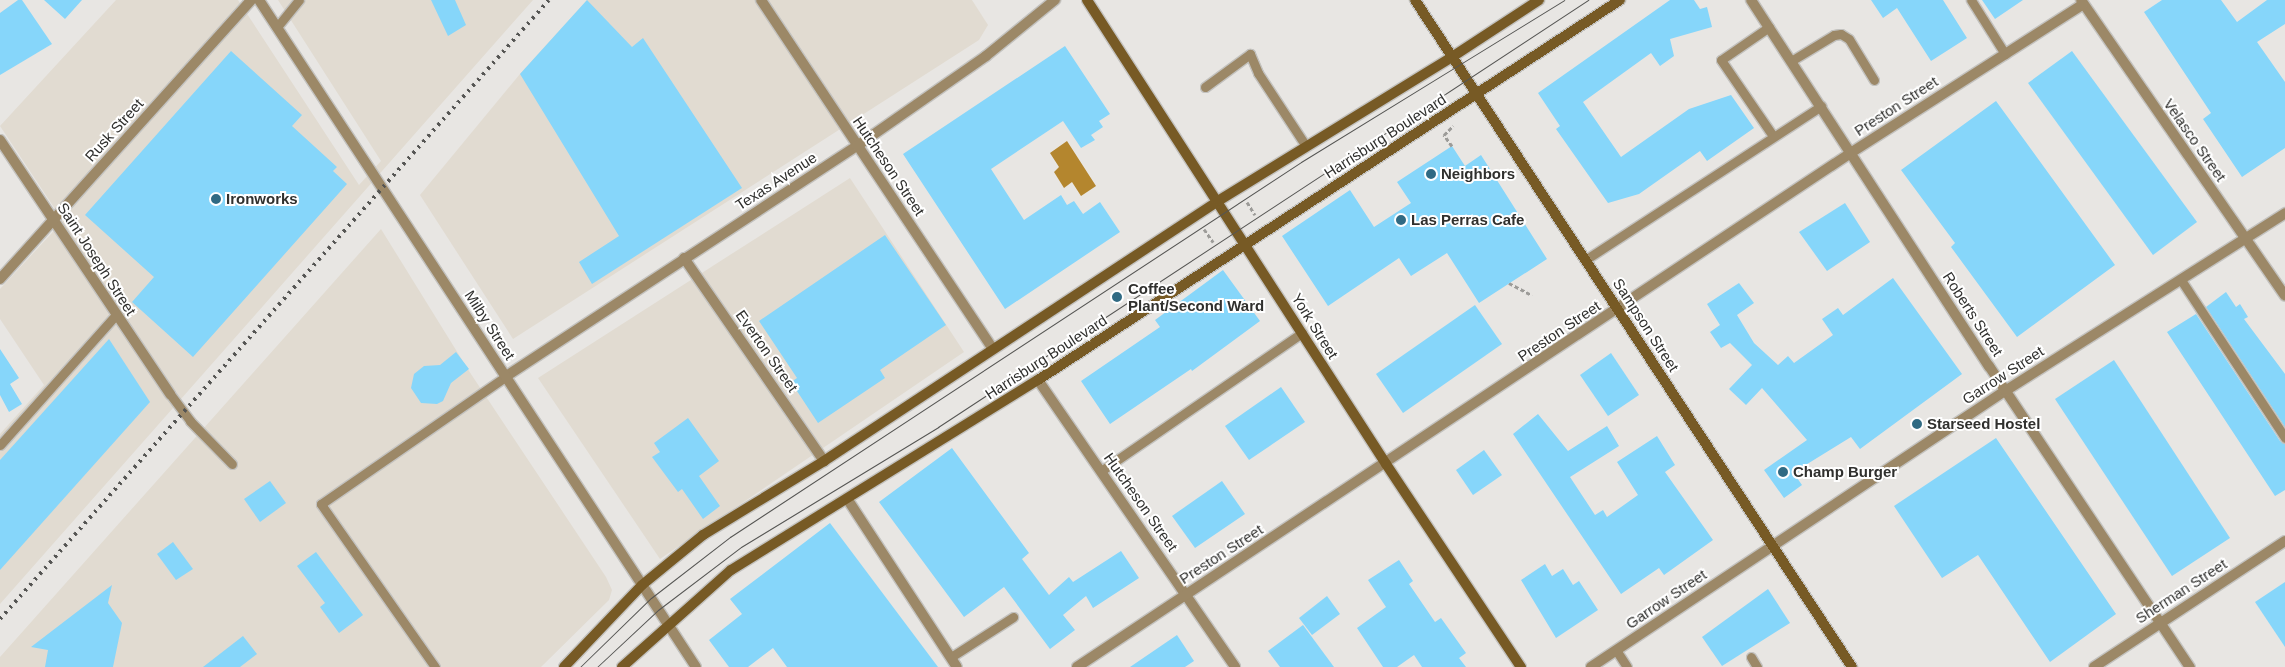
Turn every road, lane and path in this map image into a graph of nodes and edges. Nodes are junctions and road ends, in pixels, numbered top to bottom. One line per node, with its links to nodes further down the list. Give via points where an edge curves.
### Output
1 (251, 0): 33 (street, Rusk Street)
2 (259, 0): 13 (street, Milby Street)
3 (299, 0): 13 (lane)
4 (761, 0): 25 (street, Hutcheson Street)
5 (1055, 0): 25 (street, Texas Avenue, via 986,56)
6 (1087, 0): 29 (main road, York Street)
7 (1414, 0): 16 (main road, Sampson Street)
8 (1539, 0): 16 (main road, Harrisburg Boulevard)
9 (1620, 0): 20 (main road, Harrisburg Boulevard)
10 (1751, 0): 14 (street, Roberts Street)
11 (1971, 0): 15 (lane)
12 (2082, 2): 15 (street, Preston Street); 35 (street, Velasco Street)
13 (277, 27): 49 (street, Milby Street)
14 (1769, 27): 17 (street, Roberts Street); 23 (lane, via 1721,60)
15 (2005, 54): 28 (street, Preston Street)
16 (1452, 57): 20 (main road, Sampson Street); 26 (main road, Harrisburg Boulevard)
17 (1791, 61): 18 (lane, via 1841,34 1848,39); 21 (street, Roberts Street)
18 (1874, 80)
19 (1205, 87): 26 (lane, via 1250,54 1258,73)
20 (1476, 96): 37 (main road, Harrisburg Boulevard); 39 (main road, Sampson Street)
21 (1821, 106): 23 (lane); 28 (street, Roberts Street)
22 (1449, 132): 27 (path, via 1444,135)
23 (1773, 136): 39 (lane)
24 (0, 140): 33 (street, Saint Joseph Street)
25 (857, 146): 38 (street, Texas Avenue); 48 (street, Hutcheson Street)
26 (1306, 146): 29 (main road, Harrisburg Boulevard)
27 (1452, 146)
28 (1852, 152): 45 (street, Preston Street); 51 (street, Roberts Street)
29 (1218, 201): 37 (main road, York Street); 48 (main road, Harrisburg Boulevard)
30 (1247, 202): 32 (path)
31 (2285, 213): 35 (street, Garrow Street)
32 (1255, 215)
33 (54, 219): 40 (street, Rusk Street); 46 (street, Saint Joseph Street)
34 (1204, 230): 36 (path)
35 (2246, 238): 41 (street, Garrow Street); 44 (street, Velasco Street)
36 (1213, 242)
37 (1245, 243): 47 (main road, York Street); 50 (main road, Harrisburg Boulevard)
38 (684, 258): 49 (street, Texas Avenue); 55 (street, Everton Street)
39 (1585, 260): 45 (main road, Sampson Street)
40 (0, 279)
41 (2181, 280): 51 (street, Garrow Street); 53 (lane)
42 (1509, 284): 43 (path)
43 (1532, 295)
44 (2285, 296)
45 (1618, 310): 57 (street, Preston Street); 61 (main road, Sampson Street)
46 (116, 315): 52 (street, Saint Joseph Street); 54 (lane)
47 (1302, 333): 57 (main road, York Street); 58 (lane)
48 (992, 348): 55 (main road, Harrisburg Boulevard)
49 (506, 377): 62 (street, Milby Street); 70 (lane, via 321,504)
50 (1038, 380): 58 (street, Hutcheson Street); 59 (main road, Harrisburg Boulevard)
51 (2005, 391): 61 (street, Garrow Street); 65 (street, Roberts Street)
52 (170, 394): 56 (lane, via 190,421)
53 (2285, 438)
54 (0, 444)
55 (824, 461): 62 (main road, Harrisburg Boulevard, via 703,534)
56 (232, 464)
57 (1386, 464): 63 (street, Preston Street); 77 (main road, York Street)
58 (1101, 471): 63 (street, Hutcheson Street)
59 (848, 500): 66 (main road, Harrisburg Boulevard, via 731,570); 69 (street)
60 (2285, 541): 65 (street, Sherman Street)
61 (1772, 546): 67 (street, Garrow Street); 81 (main road, Sampson Street)
62 (642, 585): 66 (street, Milby Street); 71 (main road, Harrisburg Boulevard)
63 (1187, 594): 75 (street, Preston Street); 76 (street, Hutcheson Street)
64 (1013, 617): 69 (lane)
65 (2161, 622): 82 (street, Sherman Street); 83 (street, Roberts Street)
66 (668, 624): 72 (main road, Harrisburg Boulevard); 73 (street, Milby Street)
67 (1616, 650): 78 (street, Garrow Street); 79 (lane)
68 (1751, 657): 80 (lane)
69 (951, 658): 74 (street)
70 (435, 667)
71 (564, 667)
72 (622, 667)
73 (696, 667)
74 (957, 667)
75 (1077, 667)
76 (1234, 667)
77 (1521, 667)
78 (1591, 667)
79 (1627, 667)
80 (1757, 667)
81 (1852, 667)
82 (2094, 667)
83 (2190, 667)

